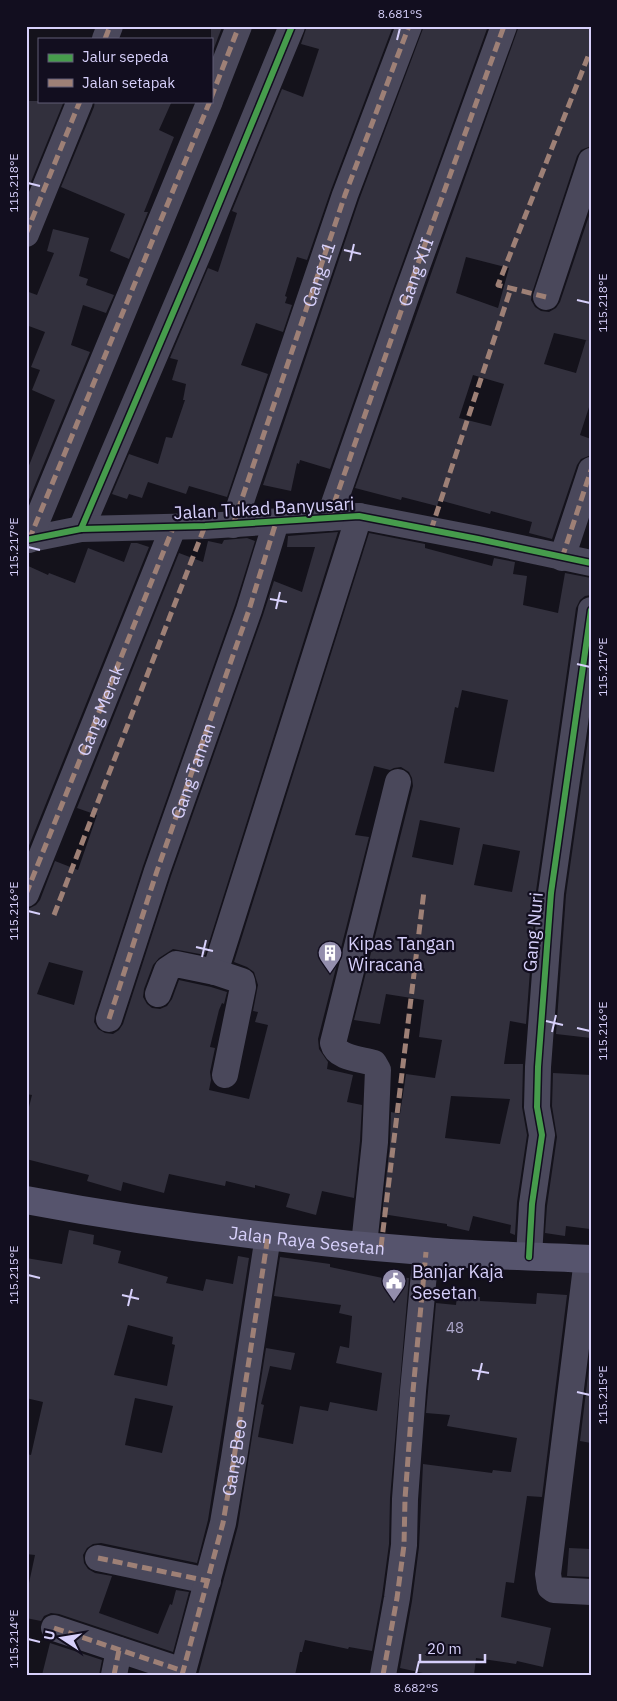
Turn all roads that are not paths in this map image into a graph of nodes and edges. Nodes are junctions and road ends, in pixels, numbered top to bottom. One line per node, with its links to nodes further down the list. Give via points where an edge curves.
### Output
1 (110, 26): 6 (street)
2 (239, 26): 7 (street)
3 (292, 26): 19 (street)
4 (409, 26): 17 (street, Gang 11, via 345,195)
5 (504, 26): 15 (street, Gang XII)
6 (105, 38)
7 (212, 97)
8 (80, 102): 11 (street)
9 (210, 102): 20 (street)
10 (591, 161): 12 (street)
11 (26, 234)
12 (546, 297)
13 (591, 470): 21 (street)
14 (359, 516): 15 (street, Jalan Tukad Banyusari); 21 (street, Jalan Tukad Banyusari); 26 (street)
15 (329, 518): 16 (street, Jalan Tukad Banyusari)
16 (276, 522): 17 (street, Jalan Tukad Banyusari); 28 (street, Gang Taman)
17 (233, 525): 18 (street, Jalan Tukad Banyusari)
18 (173, 528): 19 (street, Jalan Tukad Banyusari); 25 (street, Gang Merak)
19 (81, 529): 20 (street, Jalan Tukad Banyusari)
20 (28, 540)
21 (562, 558): 22 (street, Jalan Tukad Banyusari)
22 (591, 563)
23 (591, 610): 34 (street, Gang Nuri, via 551,893 538,1068 537,1107 542,1135 532,1204)
24 (398, 782): 32 (street, via 333,1043 339,1053 374,1062 378,1070 375,1142)
25 (26, 894)
26 (215, 972): 27 (street, via 172,965); 29 (street, via 240,979 243,987)
27 (158, 994)
28 (109, 1019)
29 (225, 1075)
30 (26, 1200): 31 (main road, Jalan Raya Sesetan, via 115,1217)
31 (268, 1236): 32 (main road, Jalan Raya Sesetan); 37 (street, Gang Beo, via 223,1522)
32 (364, 1245): 33 (main road, Jalan Raya Sesetan)
33 (426, 1252): 34 (main road, Jalan Raya Sesetan); 42 (street, via 413,1391 404,1545)
34 (529, 1257): 35 (main road, Jalan Raya Sesetan)
35 (589, 1259): 38 (street, via 548,1574 550,1587 554,1590)
36 (98, 1558): 37 (street)
37 (208, 1581): 41 (street, Gang Beo)
38 (591, 1592)
39 (54, 1628): 40 (street)
40 (117, 1663): 41 (street)
41 (183, 1673)
42 (383, 1675)

